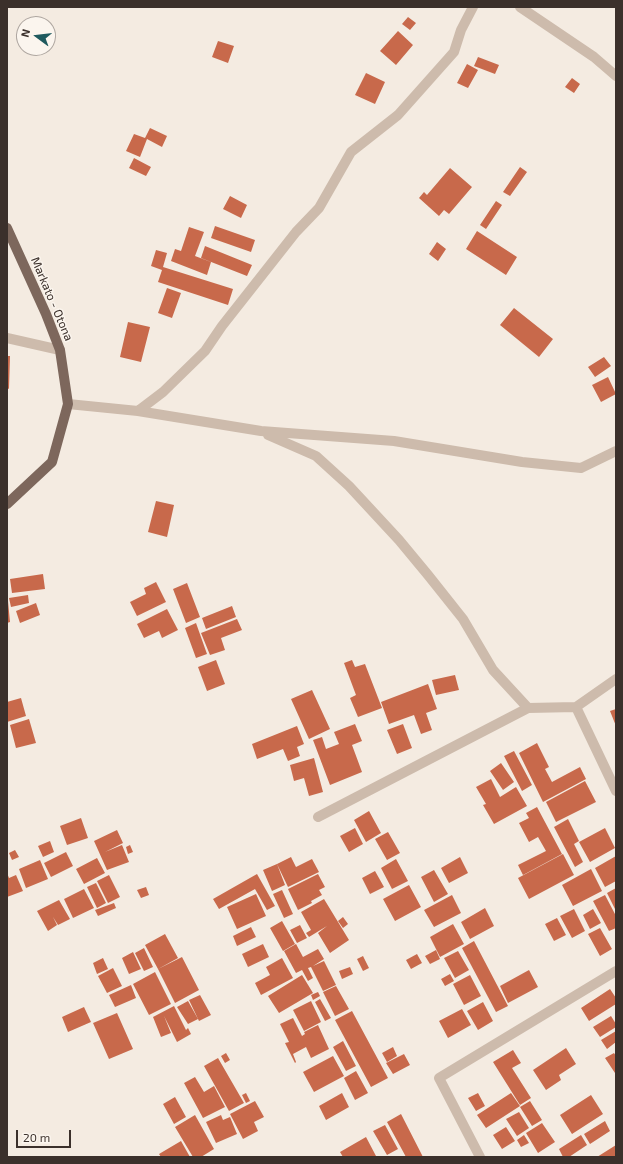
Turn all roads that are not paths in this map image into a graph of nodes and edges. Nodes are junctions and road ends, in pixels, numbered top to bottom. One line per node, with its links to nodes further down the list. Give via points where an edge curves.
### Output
1 (473, 7): 8 (street, via 461,30 454,52 398,115 351,152 319,208 296,232 205,351 163,392)
2 (520, 7): 3 (street, via 594,57)
3 (616, 76)
4 (7, 228): 6 (main road, Markato - Otona)
5 (7, 338): 6 (street)
6 (60, 350): 7 (main road, Markato - Otona)
7 (68, 404): 8 (street); 11 (main road, Markato - Otona, via 52,462)
8 (138, 411): 9 (street)
9 (261, 431): 10 (street, via 394,441 522,462 581,468); 14 (street, via 316,456 349,486 428,575 463,619 493,670)
10 (616, 451)
11 (7, 504)
12 (616, 679): 13 (street)
13 (576, 707): 14 (street); 15 (street)
14 (528, 708): 16 (street)
15 (616, 791)
16 (318, 817)
17 (616, 971): 18 (street, via 439,1078)
18 (480, 1157)

